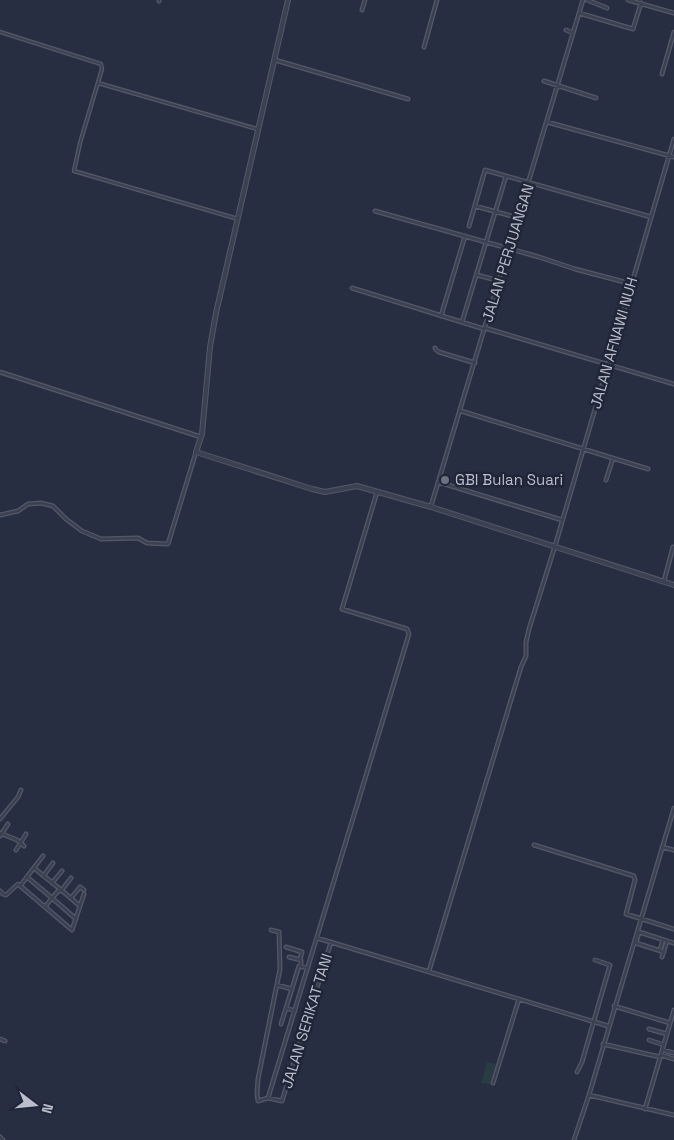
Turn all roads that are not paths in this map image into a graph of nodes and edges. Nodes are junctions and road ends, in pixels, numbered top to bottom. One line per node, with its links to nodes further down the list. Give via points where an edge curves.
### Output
1 (288, 0): 17 (street)
2 (365, 0): 9 (street)
3 (436, 0): 16 (street)
4 (583, 0): 10 (street, JALAN PERJUANGAN)
5 (587, 0): 8 (street)
6 (628, 0): 7 (street)
7 (641, 3): 10 (street, via 633,29); 11 (street)
8 (607, 8)
9 (362, 10)
10 (579, 13): 14 (street, JALAN PERJUANGAN)
11 (674, 13)
12 (566, 30): 14 (street)
13 (0, 32): 20 (street, via 100,63)
14 (573, 32): 21 (street, JALAN PERJUANGAN)
15 (674, 32): 18 (street)
16 (424, 47)
17 (275, 60): 23 (street); 25 (street)
18 (662, 74)
19 (544, 81): 21 (street)
20 (98, 83): 25 (street); 36 (street, via 74,171)
21 (558, 86): 22 (street); 24 (street, JALAN PERJUANGAN)
22 (596, 98)
23 (408, 100)
24 (547, 122): 27 (street); 30 (street, JALAN PERJUANGAN)
25 (259, 129): 36 (street)
26 (674, 139): 27 (street, JALAN AFNAWI NUH)
27 (669, 156): 28 (street); 35 (street, JALAN AFNAWI NUH)
28 (674, 157)
29 (506, 176): 30 (street); 31 (street, via 485,170); 33 (street)
30 (529, 182): 34 (street, JALAN PERJUANGAN); 35 (street)
31 (475, 206): 33 (street); 37 (street)
32 (375, 210): 38 (street)
33 (495, 211): 34 (street); 39 (street)
34 (519, 218): 40 (street, JALAN PERJUANGAN)
35 (652, 218): 43 (street, JALAN AFNAWI NUH)
36 (238, 219): 54 (street, via 210,347)
37 (469, 226)
38 (464, 236): 39 (street); 45 (street)
39 (486, 243): 40 (street); 41 (street)
40 (509, 250): 42 (street, JALAN PERJUANGAN); 43 (street)
41 (477, 274): 42 (street); 46 (street)
42 (500, 281): 47 (street, JALAN PERJUANGAN)
43 (632, 284): 50 (street, JALAN AFNAWI NUH)
44 (352, 288): 45 (street)
45 (441, 316): 46 (street)
46 (462, 322): 47 (street)
47 (485, 329): 49 (street, JALAN PERJUANGAN); 50 (street)
48 (435, 348): 49 (street)
49 (474, 362): 53 (street, JALAN PERJUANGAN)
50 (608, 364): 52 (street); 55 (street, JALAN AFNAWI NUH)
51 (0, 372): 54 (street)
52 (674, 384)
53 (460, 410): 55 (street); 60 (street, JALAN PERJUANGAN)
54 (201, 437): 56 (street)
55 (583, 449): 57 (street); 64 (street, JALAN AFNAWI NUH)
56 (196, 452): 61 (street, via 325,492 355,486); 63 (street, via 168,544 147,543 138,538 100,539 82,531 56,507 41,503 28,504)
57 (613, 458): 58 (street); 59 (street)
58 (648, 469)
59 (606, 480)
60 (438, 482): 62 (street, JALAN PERJUANGAN); 64 (street)
61 (377, 492): 62 (street); 102 (street, via 342,609 407,630 409,634)
62 (432, 506): 65 (street)
63 (0, 515)
64 (562, 520): 65 (street, JALAN AFNAWI NUH)
65 (555, 546): 67 (street); 115 (street, JALAN AFNAWI NUH, via 529,629 525,658)
66 (673, 547): 67 (street)
67 (664, 581): 68 (street)
68 (674, 585)
69 (21, 790): 72 (street)
70 (674, 808): 71 (street)
71 (673, 816): 78 (street)
72 (0, 820)
73 (8, 824): 74 (street)
74 (0, 834): 77 (street)
75 (26, 834): 77 (street)
76 (534, 844): 99 (street, via 634,876 626,914)
77 (22, 845): 79 (street)
78 (662, 847): 80 (street); 99 (street)
79 (16, 850)
80 (674, 850)
81 (43, 856): 83 (street)
82 (53, 863): 85 (street)
83 (34, 868): 85 (street); 86 (street)
84 (62, 871): 88 (street)
85 (44, 875): 88 (street)
86 (27, 877): 89 (street); 94 (street)
87 (71, 878): 90 (street)
88 (52, 882): 90 (street)
89 (20, 886): 92 (street, via 16,884 5,895); 97 (street)
90 (61, 890): 94 (street); 95 (street)
91 (84, 890): 95 (street, via 80,887)
92 (0, 891)
93 (84, 894): 96 (street)
94 (52, 898): 97 (street); 98 (street)
95 (71, 898): 96 (street)
96 (80, 906): 98 (street)
97 (45, 907): 98 (street, via 71,930)
98 (76, 918)
99 (641, 918): 100 (street); 119 (street)
100 (674, 927)
101 (271, 930): 116 (street, via 280,934 281,962)
102 (318, 938): 105 (street); 114 (street)
103 (663, 940): 104 (street); 108 (street); 108 (street, via 640,932 637,943)
104 (667, 941): 106 (street); 108 (street)
105 (331, 942): 115 (street); 141 (street, JALAN SERIKAT TANI, via 282,1101)
106 (674, 943)
107 (286, 947): 111 (street, via 302,952)
108 (662, 951): 110 (street)
109 (289, 957): 111 (street)
110 (662, 957)
111 (300, 959): 113 (street)
112 (595, 960): 123 (street, via 610,965)
113 (301, 965): 114 (street); 117 (street)
114 (308, 968): 121 (street)
115 (429, 971): 118 (street)
116 (277, 985): 117 (street); 141 (street, via 257,1094 258,1101)
117 (292, 989): 120 (street)
118 (519, 999): 123 (street); 139 (street)
119 (614, 1006): 124 (street); 126 (street)
120 (286, 1008): 121 (street); 125 (street)
121 (294, 1011): 141 (street)
122 (674, 1013): 124 (street)
123 (594, 1022): 126 (street); 138 (street)
124 (670, 1023): 128 (street)
125 (281, 1024)
126 (608, 1026): 132 (street)
127 (649, 1029): 128 (street)
128 (667, 1034): 133 (street)
129 (0, 1039): 131 (street)
130 (649, 1040): 133 (street)
131 (5, 1041)
132 (603, 1044): 136 (street); 140 (street)
133 (664, 1045): 134 (street)
134 (662, 1050): 135 (street); 136 (street)
135 (674, 1054)
136 (660, 1056): 137 (street); 142 (street)
137 (674, 1059)
138 (577, 1072)
139 (493, 1083)
140 (589, 1095): 142 (street); 146 (street)
141 (268, 1098)
142 (645, 1108): 143 (street)
143 (674, 1115)
144 (0, 1137): 145 (street)
145 (3, 1140)
146 (574, 1140)

